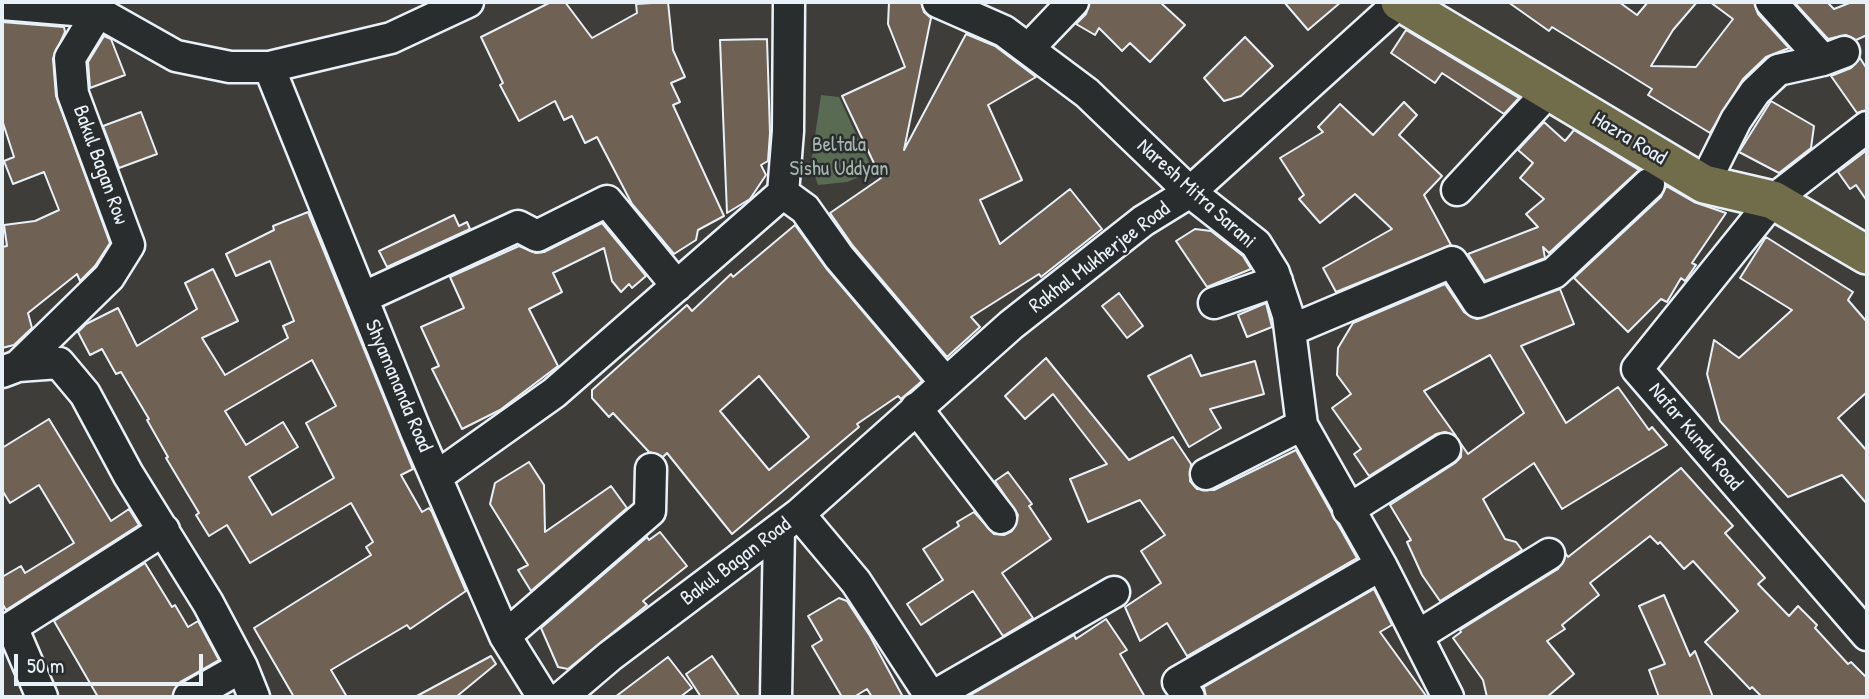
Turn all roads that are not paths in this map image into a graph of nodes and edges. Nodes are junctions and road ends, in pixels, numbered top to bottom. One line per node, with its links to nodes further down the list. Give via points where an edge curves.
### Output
1 (468, 2): 10 (street, via 391,38)
2 (789, 2): 17 (street)
3 (938, 2): 9 (street, Naresh Mitra Sarani, via 1004,31)
4 (1073, 2): 9 (street)
5 (1400, 2): 11 (main road, Hazra Road); 16 (street, Rakhal Mukherjee Road)
6 (1771, 2): 14 (street, via 1834,56 1778,70 1755,92)
7 (2, 4): 8 (street)
8 (98, 12): 10 (street, via 176,56 230,67); 25 (street, Bakul Bagan Row, via 70,58 73,94 129,245 109,277)
9 (1028, 49): 16 (street, Naresh Mitra Sarani, via 1087,93)
10 (269, 67): 22 (street, Shyamananda Road)
11 (1549, 91): 14 (main road, Hazra Road); 15 (street)
12 (1867, 127): 18 (street)
13 (1650, 184): 24 (street, via 1554,273 1478,302 1452,262)
14 (1704, 184): 18 (main road, Hazra Road)
15 (1457, 190)
16 (1190, 192): 20 (street, Naresh Mitra Sarani, via 1256,244); 26 (street, Rakhal Mukherjee Road, via 1143,221 1011,325)
17 (783, 193): 21 (street); 26 (street, via 805,209 839,257)
18 (1773, 200): 19 (main road, Hazra Road); 40 (street, Nafar Kundu Road, via 1637,369)
19 (1867, 255)
20 (1277, 281): 23 (street); 24 (street, Naresh Mitra Sarani)
21 (677, 286): 22 (street, via 607,201 537,236 518,226); 32 (street, via 554,393)
22 (362, 298): 32 (street, Shyamananda Road)
23 (1214, 303)
24 (1291, 330): 28 (street, Naresh Mitra Sarani)
25 (10, 369): 36 (street, via 59,363 85,394)
26 (946, 383): 27 (street, Rakhal Mukherjee Road)
27 (916, 408): 34 (street); 35 (street, Rakhal Mukherjee Road)
28 (1302, 425): 31 (street); 33 (street, Naresh Mitra Sarani)
29 (1445, 449): 33 (street)
30 (651, 469): 41 (street, via 650,511)
31 (1206, 474)
32 (436, 477): 41 (street, Shyamananda Road)
33 (1348, 510): 38 (street, Naresh Mitra Sarani)
34 (1001, 519)
35 (789, 522): 48 (street, Bakul Bagan Road); 49 (street); 50 (street, Bakul Bagan Road, via 856,582)
36 (164, 530): 43 (street); 44 (street, via 12,626)
37 (1549, 554): 42 (street)
38 (1381, 565): 42 (street, Naresh Mitra Sarani); 51 (street, via 1178,682)
39 (1114, 592): 50 (street)
40 (1867, 635)
41 (505, 636): 47 (street, Shyamananda Road)
42 (1417, 636): 52 (street, Naresh Mitra Sarani)
43 (242, 667): 45 (street); 46 (street)
44 (42, 697)
45 (189, 697)
46 (254, 697)
47 (543, 697)
48 (562, 697)
49 (776, 697)
50 (931, 697)
51 (1188, 697)
52 (1448, 697)

